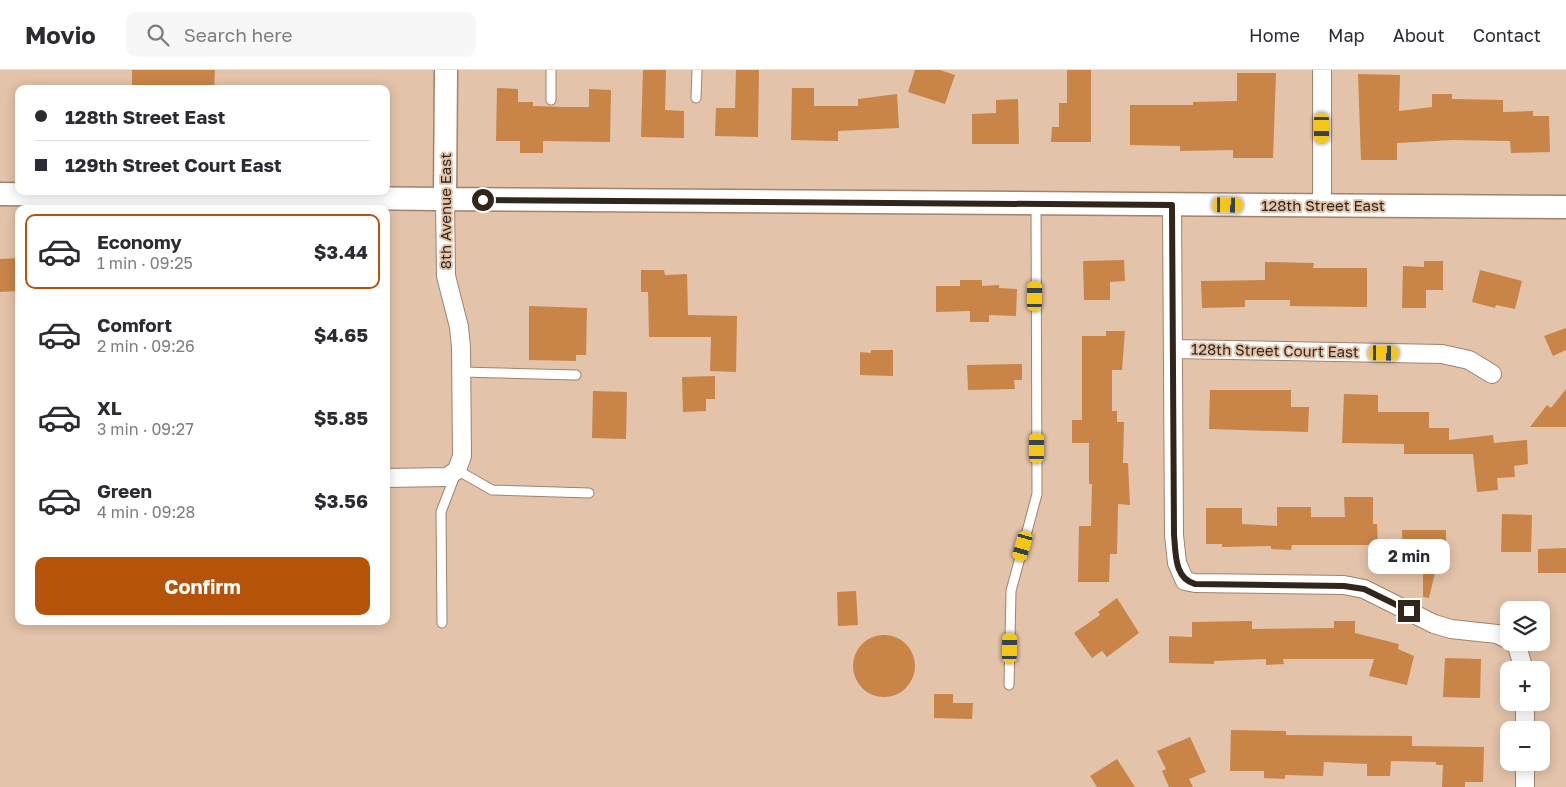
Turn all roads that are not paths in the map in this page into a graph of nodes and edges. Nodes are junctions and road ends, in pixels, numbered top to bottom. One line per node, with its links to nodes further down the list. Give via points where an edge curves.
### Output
1 (446, 70): 8 (street, 8th Avenue East)
2 (551, 70): 6 (lane)
3 (697, 70): 5 (lane)
4 (1322, 70): 12 (street)
5 (696, 98)
6 (550, 100)
7 (0, 194): 9 (street, 128th Street East)
8 (445, 199): 9 (street, 128th Street East); 10 (street, 128th Street East); 15 (street, 8th Avenue East, via 446,276 459,327)
9 (67, 201)
10 (1036, 204): 11 (street, 128th Street East); 23 (lane, via 1037,494 1010,592)
11 (1172, 205): 12 (street, 128th Street East); 14 (street)
12 (1322, 206): 13 (street, 128th Street East)
13 (1566, 207)
14 (1174, 349): 16 (street, 128th Street Court East, via 1442,354 1468,360); 22 (street, via 1174,535 1177,563 1186,581 1195,584 1357,588 1434,624)
15 (461, 372): 17 (lane); 18 (street, 8th Avenue East, via 462,456)
16 (1492, 374)
17 (576, 375)
18 (456, 470): 19 (street, via 435,479); 20 (lane, via 492,490); 21 (lane, via 441,512)
19 (390, 478)
20 (589, 493)
21 (442, 623)
22 (1500, 636)
23 (1009, 685)
24 (1525, 771): 25 (street)
25 (1525, 787)

